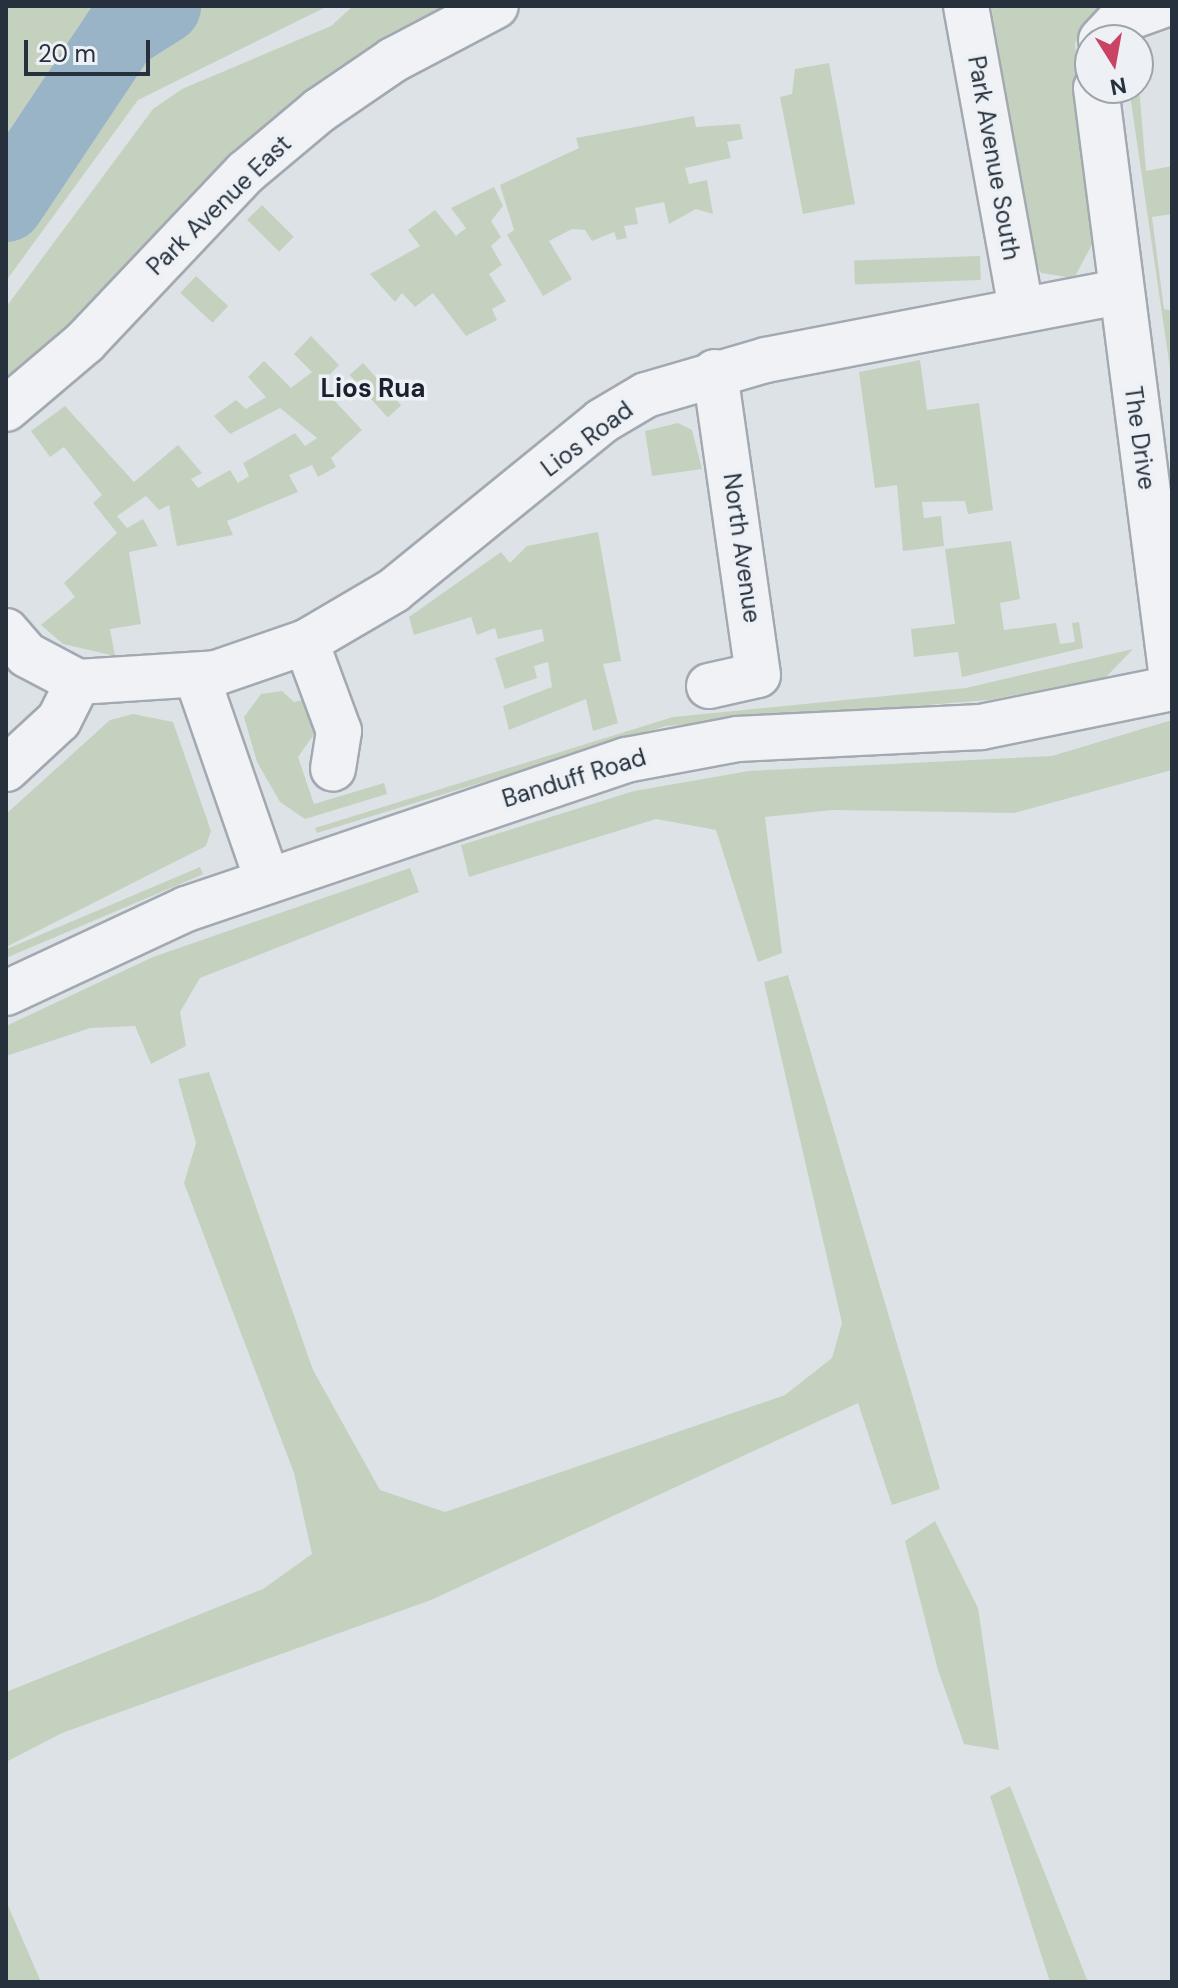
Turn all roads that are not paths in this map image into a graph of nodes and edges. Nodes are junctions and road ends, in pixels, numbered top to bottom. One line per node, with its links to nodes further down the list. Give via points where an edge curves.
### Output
1 (496, 6): 9 (street, Park Avenue East, via 393,60 320,110 246,172 85,342)
2 (966, 6): 7 (street, Park Avenue South)
3 (1161, 6): 4 (street)
4 (1116, 24)
5 (1098, 104): 6 (street, The Drive)
6 (1119, 292): 7 (street, Lios Road); 10 (street, The Drive)
7 (1021, 310): 8 (street, Lios Road)
8 (715, 372): 12 (street, Lios Road, via 646,395 602,421 450,552); 16 (street, North Avenue, via 758,675)
9 (6, 409)
10 (1156, 427): 14 (street, The Drive)
11 (6, 631): 15 (street, via 36,662)
12 (306, 642): 13 (street, Lios Road); 19 (street, via 339,731)
13 (197, 677): 15 (street, Lios Road); 20 (street)
14 (1172, 679)
15 (78, 682): 18 (street, via 59,720)
16 (709, 686)
17 (1172, 688): 20 (street, Banduff Road, via 981,727 683,747)
18 (6, 769)
19 (333, 769)
20 (267, 879): 21 (street, Banduff Road)
21 (6, 993)

